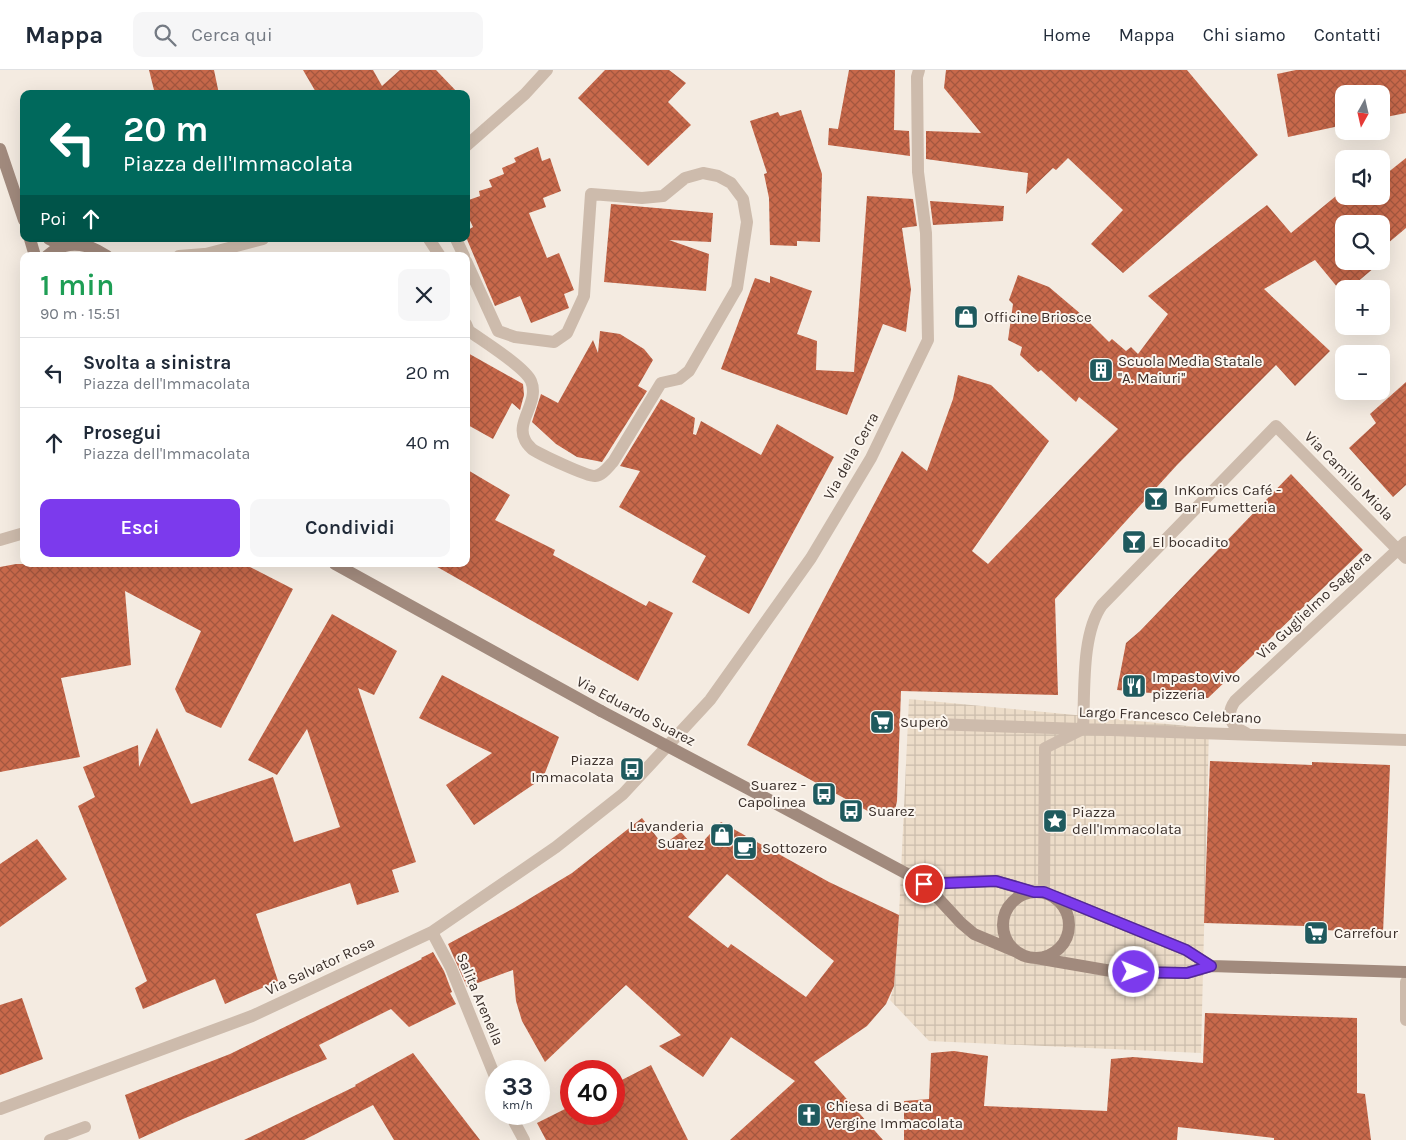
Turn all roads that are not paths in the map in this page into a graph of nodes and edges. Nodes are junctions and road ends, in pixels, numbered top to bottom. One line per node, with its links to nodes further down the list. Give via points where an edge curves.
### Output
1 (547, 70): 3 (street)
2 (919, 70): 24 (street, Via della Cerra, via 918,172 926,232 928,340 871,458 811,558 710,700)
3 (470, 142)
4 (0, 149): 5 (street)
5 (8, 170): 6 (street); 7 (street)
6 (20, 192)
7 (20, 208)
8 (55, 242): 10 (street)
9 (251, 242): 13 (street)
10 (63, 246): 11 (street); 12 (street, via 87,245)
11 (53, 252)
12 (100, 252)
13 (213, 252)
14 (470, 270): 15 (street, via 498,331 515,337 554,342 567,333 584,296 591,194 642,198 663,196 685,178 704,173 731,183 743,199 747,222 736,288 690,371 679,379 661,383 605,472 595,476 584,474 532,449 524,439 523,424 534,398 532,382 524,372)
15 (470, 332)
16 (20, 534): 17 (street)
17 (0, 540)
18 (1403, 549): 21 (street, Via Camillo Miola, via 1276,426 1095,614 1088,637); 22 (street, Via Guglielmo Sagrera, via 1235,701 1230,710 1230,720 1238,730)
19 (340, 567): 25 (street, Via Eduardo Suarez, bridge)
20 (932, 724): 21 (street, Largo Francesco Celebrano)
21 (1083, 729): 22 (street, Largo Francesco Celebrano); 26 (street, via 1045,748)
22 (1250, 734): 23 (street, Largo Francesco Celebrano)
23 (1406, 740)
24 (623, 794): 27 (street, Via Salvator Rosa, via 556,847)
25 (924, 884): 26 (street, via 996,881); 28 (street, via 974,934)
26 (1044, 894): 28 (street, via 1024,894 1007,908 1003,930 1007,941); 29 (street, via 1062,903 1067,912 1068,933 1057,950); 30 (street, via 1186,950)
27 (432, 932): 34 (street, Salita Arenella, via 451,968); 35 (street, Via Salvator Rosa, via 252,1016)
28 (1017, 952): 29 (street)
29 (1036, 958): 30 (street, via 1117,972 1187,973)
30 (1211, 966): 31 (street)
31 (1406, 972)
32 (1406, 982): 33 (street)
33 (1406, 1020)
34 (488, 1060)
35 (0, 1110)
36 (516, 1125): 39 (street)
37 (85, 1126): 38 (street)
38 (50, 1140)
39 (524, 1140)

